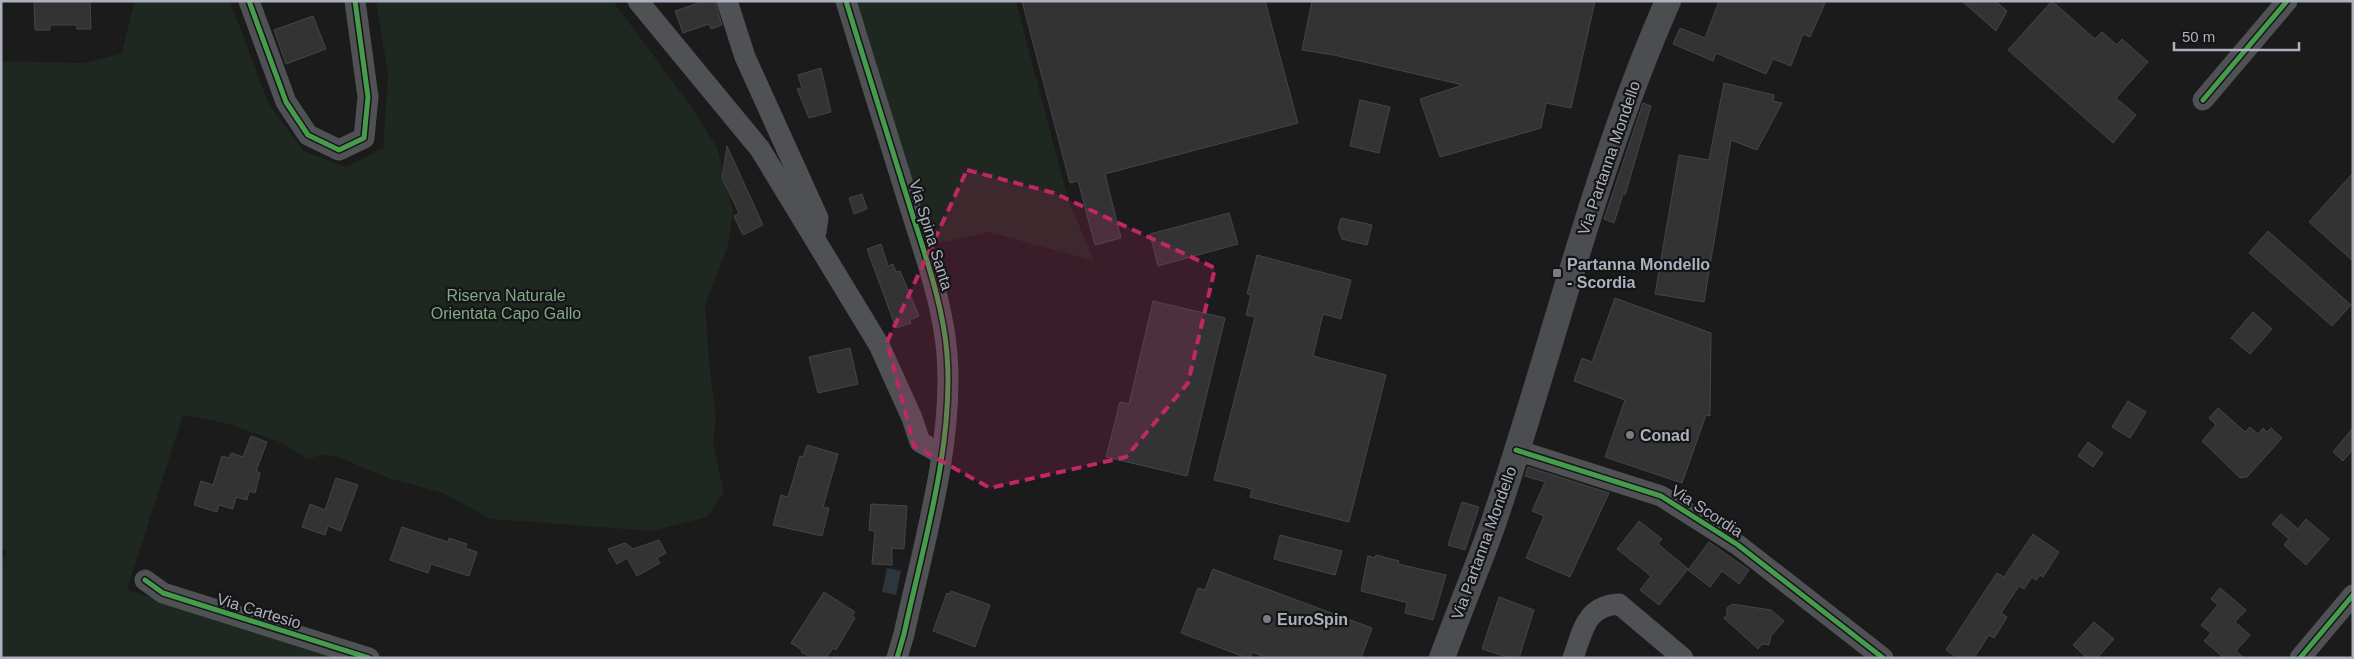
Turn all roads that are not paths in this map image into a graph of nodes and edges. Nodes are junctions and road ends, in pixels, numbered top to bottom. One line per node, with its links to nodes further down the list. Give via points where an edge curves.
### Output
1 (249, 1): 2 (street, via 286,102 308,136 339,150 364,138 368,97)
2 (355, 1)
3 (638, 1): 9 (street, via 760,149)
4 (727, 1): 9 (street, via 745,57 818,218)
5 (846, 1): 11 (street, Via Spina Santa, via 944,323 948,384)
6 (1668, 1): 10 (main road, Via Partanna Mondello, via 1591,205)
7 (2287, 1): 8 (street)
8 (2203, 100)
9 (815, 240): 11 (street, via 879,345 920,442)
10 (1516, 450): 16 (main road, Via Partanna Mondello, via 1492,528); 19 (street, Via Scordia, via 1661,496 1738,545)
11 (941, 454): 15 (street, Via Spina Santa)
12 (145, 580): 14 (street, Via Cartesio, via 164,593)
13 (2353, 595): 20 (street)
14 (369, 658)
15 (897, 658)
16 (1442, 658)
17 (1573, 658): 18 (street, via 1586,621 1606,605 1619,604)
18 (1683, 658)
19 (1883, 658)
20 (2300, 658)

